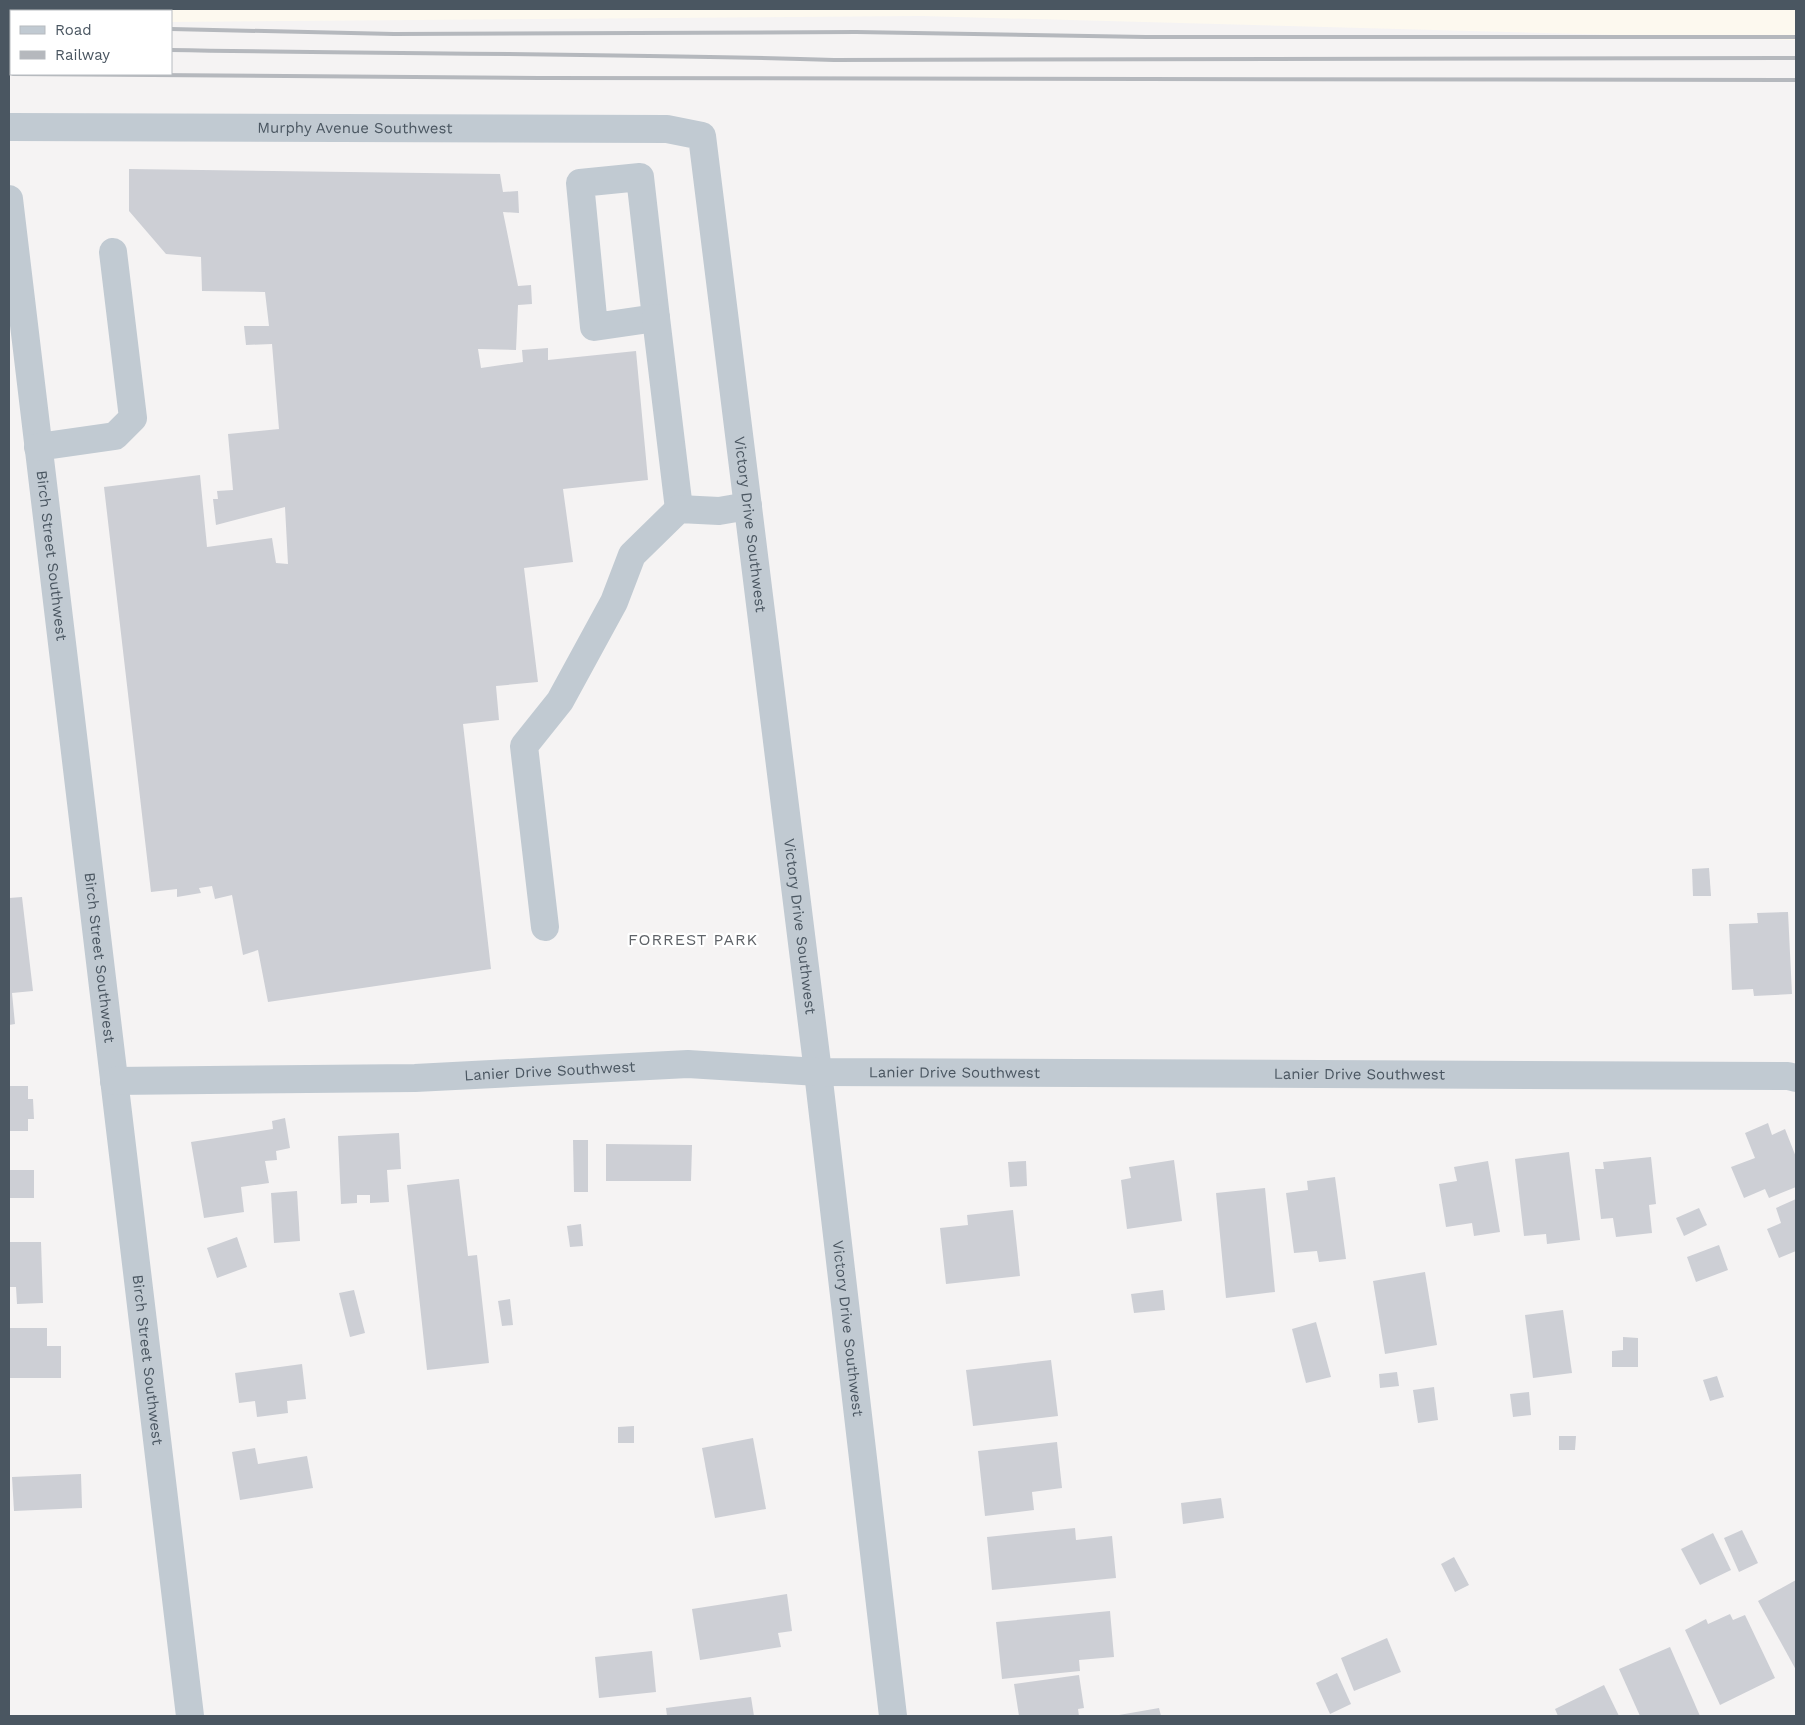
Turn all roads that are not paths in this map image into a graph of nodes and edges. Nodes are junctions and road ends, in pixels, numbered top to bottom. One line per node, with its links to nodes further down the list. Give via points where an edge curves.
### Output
1 (9, 128): 2 (street, Murphy Avenue Southwest, via 667,129)
2 (702, 136): 7 (street, Victory Drive Southwest)
3 (9, 199): 6 (street, Birch Street Southwest)
4 (113, 252): 6 (street, via 133,418 115,436)
5 (656, 318): 5 (street, via 640,178 580,183 594,327); 8 (street)
6 (38, 447): 12 (street, Birch Street Southwest)
7 (748, 506): 8 (street, via 719,511); 10 (street, Victory Drive Southwest)
8 (678, 509): 9 (street, via 632,555 614,602 560,701 524,746)
9 (545, 927)
10 (818, 1072): 11 (street, Lanier Drive Southwest); 12 (street, Lanier Drive Southwest, via 688,1064 415,1078); 14 (street, Victory Drive Southwest)
11 (1796, 1078)
12 (114, 1082): 13 (street, Birch Street Southwest)
13 (190, 1716)
14 (893, 1716)

